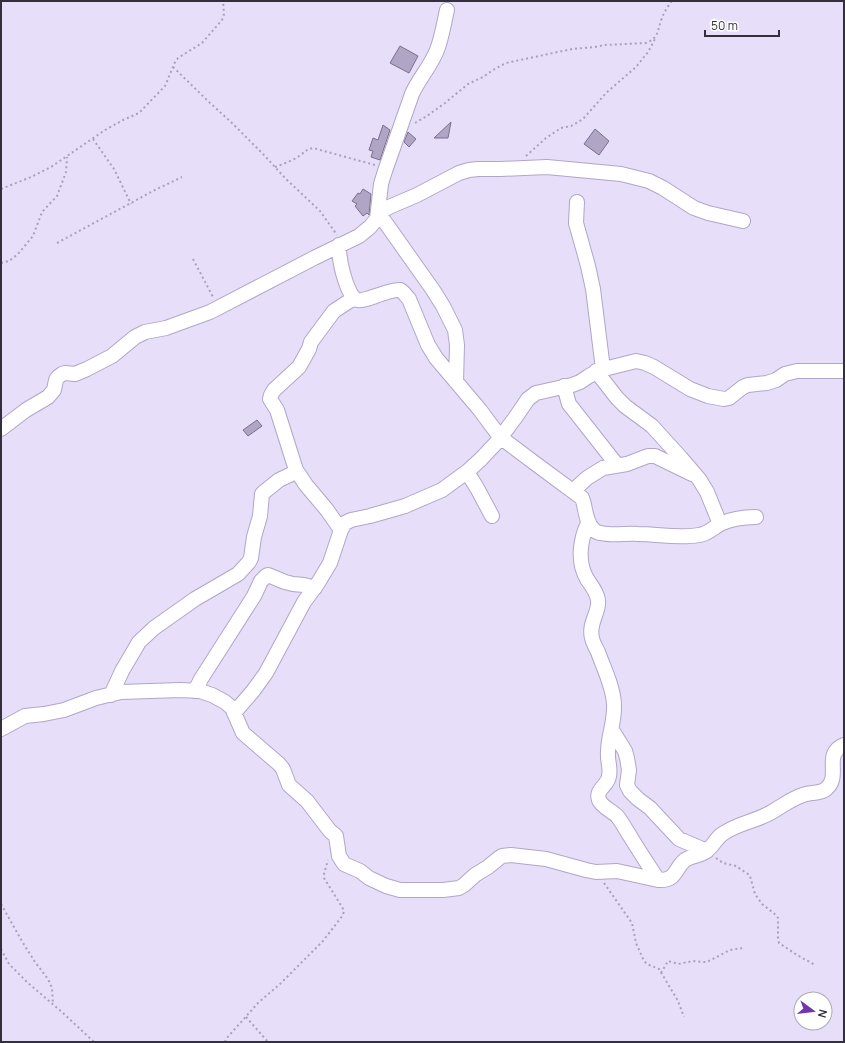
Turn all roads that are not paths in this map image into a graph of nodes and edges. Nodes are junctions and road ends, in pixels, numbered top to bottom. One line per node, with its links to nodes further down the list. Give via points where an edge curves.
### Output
1 (448, 10): 3 (street, via 437,50 416,85 404,114 381,184)
2 (577, 202): 7 (street, via 576,223 593,289)
3 (378, 217): 4 (street, via 389,207 408,200 459,173 478,169 547,167 621,174 642,179 663,188 694,208); 5 (street, via 359,236); 9 (street, via 433,290 455,330)
4 (743, 220)
5 (341, 244): 6 (street, via 340,258 345,281); 11 (street, via 210,312 166,328 145,332 112,356 87,369 75,374 62,374 56,380 54,390 48,397)
6 (354, 298): 9 (street, via 364,300 397,290 404,293 428,345); 14 (street, via 334,311 311,342 298,367 271,395 270,399 277,410)
7 (600, 370): 8 (street, via 636,361 646,363 690,389 718,399 729,398 748,385 767,383 797,371); 10 (street, via 580,382); 16 (street, via 617,398 652,426)
8 (844, 372)
9 (456, 382): 12 (street)
10 (564, 386): 12 (street, via 536,393 528,398); 13 (street, via 569,404)
11 (1, 429)
12 (500, 437): 15 (street); 17 (street)
13 (618, 465): 16 (street, via 655,456); 17 (street, via 603,468)
14 (296, 472): 22 (street); 25 (street, via 279,480 262,494 260,516 249,562 238,574 195,599 139,642)
15 (467, 472): 18 (street); 22 (street, via 442,490 405,506 351,520 345,523)
16 (696, 476): 21 (street, via 707,492)
17 (574, 490): 20 (street, via 582,498)
18 (492, 516)
19 (756, 517): 21 (street)
20 (588, 523): 21 (street, via 600,533 674,537 705,534); 28 (street, via 580,558 581,566 598,601 591,627 592,637 612,690)
21 (720, 524)
22 (341, 530): 23 (street, via 330,563)
23 (315, 588): 24 (street, via 266,576); 26 (street, via 304,602 266,674)
24 (195, 691): 25 (street, via 133,691); 26 (street, via 212,695 225,702)
25 (111, 695): 27 (street, via 64,710 25,716)
26 (234, 713): 31 (street, via 243,733 280,764 289,785 307,801 336,836 339,856 344,864 386,886 400,890 459,888 502,856 511,854 546,859 596,872 617,871)
27 (1, 729)
28 (612, 730): 30 (street, via 625,751 629,770 627,785 630,791 679,839); 31 (street, via 608,751 610,776 599,791 599,800 618,816)
29 (844, 745): 30 (street, via 834,752 833,776 824,791 810,792 769,814 733,828 721,835)
30 (707, 851): 31 (street, via 686,859 673,876)
31 (658, 880)

